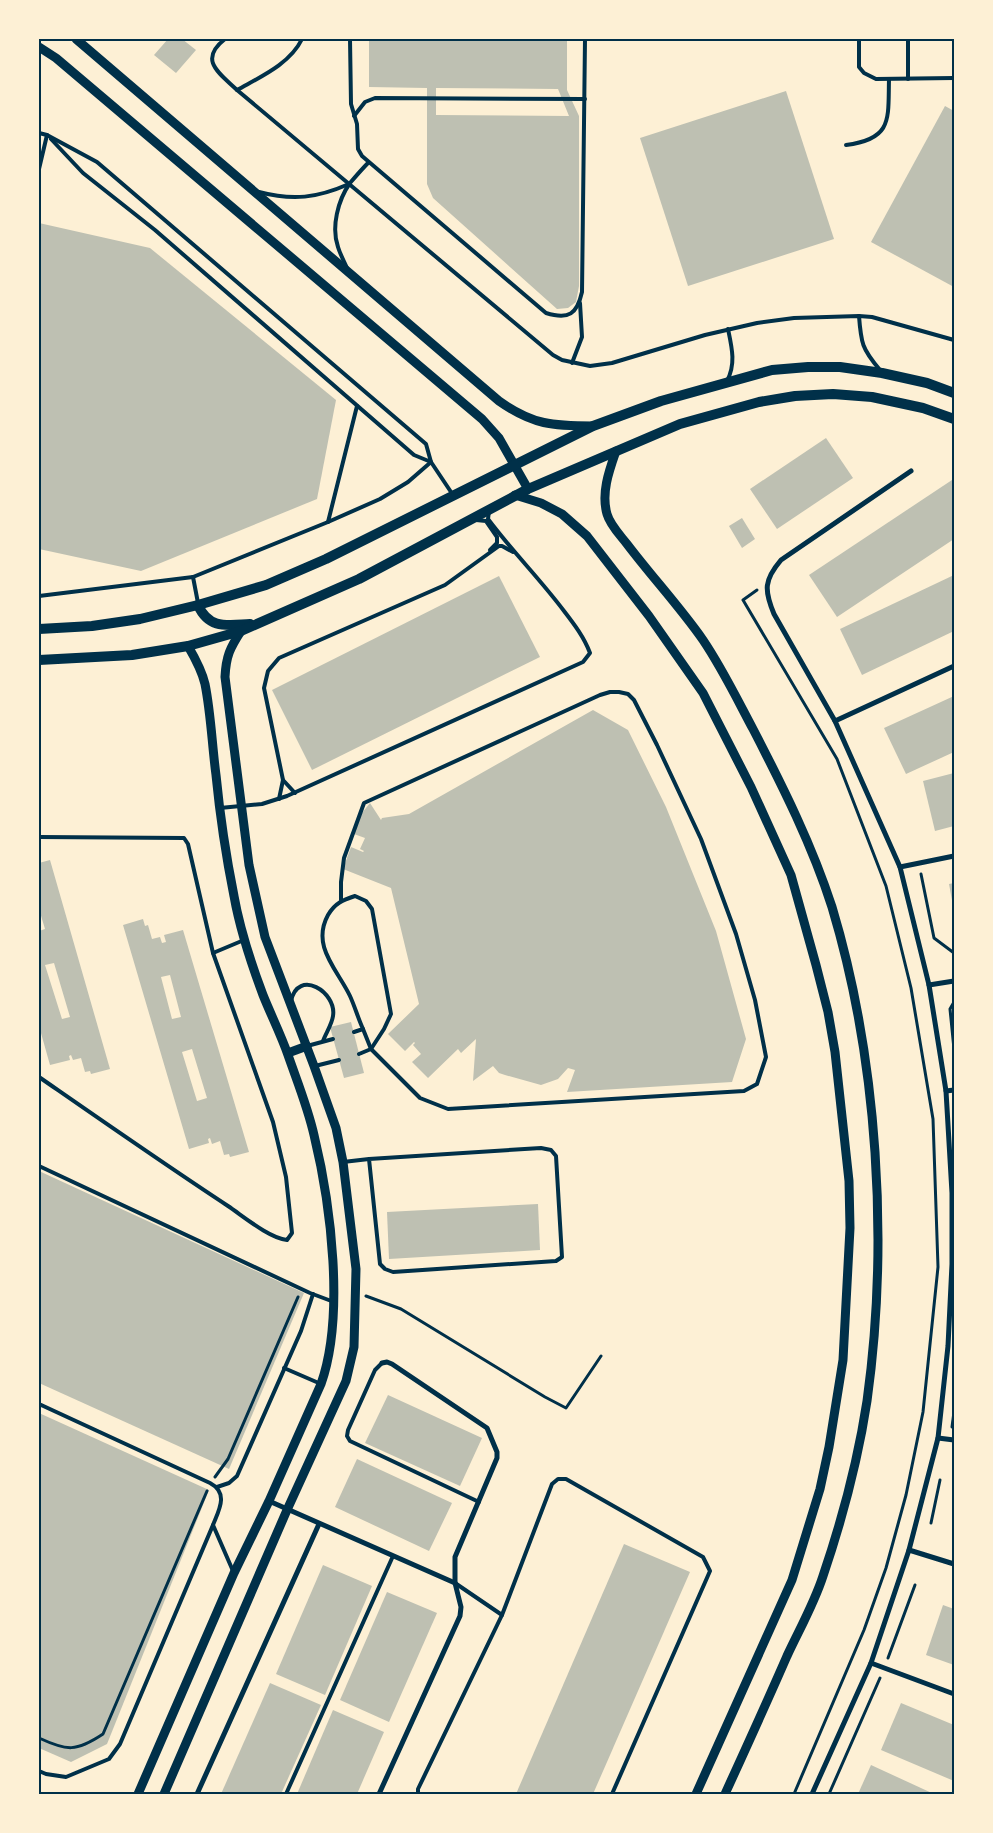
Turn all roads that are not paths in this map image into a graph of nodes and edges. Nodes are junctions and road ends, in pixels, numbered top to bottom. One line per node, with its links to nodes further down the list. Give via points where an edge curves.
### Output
1 (76, 39): 21 (street)
2 (225, 39): 12 (lane, via 213,50 211,58 217,71)
3 (302, 39): 12 (lane, via 292,55)
4 (350, 39): 14 (lane)
5 (586, 39): 13 (lane)
6 (859, 39): 11 (lane, via 860,67 864,73)
7 (908, 39): 10 (lane)
8 (39, 47): 36 (street, via 56,58 482,419)
9 (954, 78): 10 (lane)
10 (908, 79): 11 (lane)
11 (888, 80): 17 (lane, via 885,125 864,143)
12 (237, 90): 20 (lane)
13 (585, 99): 14 (lane, via 375,98 365,102); 23 (lane)
14 (354, 116): 18 (lane, via 358,149)
15 (39, 133): 16 (lane)
16 (47, 135): 19 (lane); 31 (lane, via 83,173 154,230); 35 (lane, via 97,162 426,444)
17 (846, 145)
18 (368, 163): 20 (lane); 23 (lane, via 546,313 568,315 576,311)
19 (39, 169)
20 (349, 184): 21 (lane, via 320,194 292,198); 22 (lane, via 338,208 335,233 337,246); 27 (lane, via 553,355)
21 (252, 190): 22 (street)
22 (350, 273): 33 (street, via 513,411 541,423)
23 (580, 303): 27 (lane, via 582,337)
24 (860, 316): 25 (lane, via 794,318); 26 (lane); 28 (lane, via 864,350)
25 (728, 329): 27 (lane, via 612,363 590,366); 29 (lane, via 733,365)
26 (954, 340)
27 (572, 363)
28 (882, 373): 29 (main road, via 808,366 772,370); 30 (main road)
29 (726, 383): 33 (main road, via 661,401)
30 (954, 393)
31 (357, 406): 35 (lane, via 414,455); 43 (lane)
32 (954, 419): 34 (main road, via 923,408 872,397 795,396 759,402 680,424)
33 (593, 426): 36 (main road)
34 (616, 451): 38 (main road); 118 (street, via 604,494 608,517 704,641 784,788 810,847 847,962 867,1076 874,1140 878,1271 866,1403 854,1468 821,1581)
35 (431, 462): 40 (lane); 43 (lane, via 408,482 380,499)
36 (514, 465): 38 (street); 40 (main road)
37 (912, 471): 55 (street, via 781,560 766,583 767,598 774,614)
38 (528, 489): 39 (main road)
39 (515, 495): 41 (main road); 117 (street, via 562,514 587,536 703,693 791,875 828,1012 835,1052 849,1181 850,1228 843,1360 830,1447 792,1580)
40 (453, 496): 48 (main road, via 326,560 266,585)
41 (490, 508): 42 (main road); 44 (lane, via 488,519)
42 (470, 519): 45 (lane, via 486,521 497,537 497,543); 49 (main road, via 359,580)
43 (328, 522): 46 (lane)
44 (517, 555): 45 (lane, via 499,546); 57 (lane, via 586,640 590,652 583,662)
45 (480, 558): 56 (lane, via 444,585 280,658 268,672 264,688)
46 (193, 577): 47 (lane); 48 (lane)
47 (39, 596)
48 (198, 606): 49 (main road, via 210,622); 50 (main road, via 140,619)
49 (262, 623): 51 (main road)
50 (39, 630)
51 (241, 631): 52 (main road); 59 (street, via 230,647 225,677)
52 (188, 646): 53 (main road, via 132,654); 60 (street, via 205,684)
53 (39, 660)
54 (954, 666): 55 (street)
55 (835, 721): 63 (street)
56 (283, 780): 57 (lane); 58 (lane)
57 (295, 793): 58 (lane)
58 (279, 800): 59 (lane)
59 (241, 806): 60 (lane); 69 (street, via 249,865 265,936)
60 (220, 808): 65 (street)
61 (39, 837): 66 (lane, via 184,838)
62 (954, 856): 63 (street)
63 (900, 868): 68 (street)
64 (341, 900): 70 (lane, via 325,920 321,932 323,947 350,996); 75 (lane, via 355,896 366,901 372,909 390,1014); 75 (lane, via 344,858 364,803 600,695 610,692 628,694 657,745 701,839 736,934 755,1000 766,1057 757,1084 744,1090 448,1109 420,1098)
65 (244, 940): 66 (lane); 76 (street)
66 (213, 954): 80 (lane, via 273,1122 286,1177 292,1233 287,1240 280,1240)
67 (954, 981): 68 (street)
68 (929, 985): 81 (street)
69 (291, 1003): 73 (lane, via 296,990 304,984 313,984 323,991 334,1015); 74 (street)
70 (363, 1028): 71 (lane); 75 (lane)
71 (354, 1032)
72 (333, 1039): 73 (lane)
73 (323, 1041): 74 (lane)
74 (307, 1046): 76 (street); 79 (street)
75 (371, 1049): 77 (lane)
76 (288, 1053): 88 (street, via 314,1134 327,1206)
77 (360, 1054)
78 (339, 1060): 79 (lane)
79 (314, 1066): 84 (street, via 336,1128)
80 (39, 1077)
81 (946, 1090): 82 (street); 86 (street)
82 (954, 1090)
83 (368, 1159): 83 (lane, via 551,1150 556,1156 562,1257 556,1261 393,1272 385,1269 380,1264); 84 (lane)
84 (343, 1162): 98 (street, via 356,1292 354,1348 346,1381)
85 (39, 1166): 87 (lane)
86 (953, 1264): 93 (street)
87 (312, 1294): 88 (lane); 90 (lane, via 301,1331)
88 (334, 1302): 91 (street, via 331,1346)
89 (382, 1363): 97 (street, via 392,1364 487,1428 497,1458); 97 (lane, via 375,1370 348,1430 350,1441)
90 (284, 1368): 91 (lane); 95 (lane, via 236,1476 230,1483)
91 (321, 1384): 96 (street)
92 (39, 1404): 95 (lane)
93 (938, 1438): 94 (street); 101 (street)
94 (954, 1440)
95 (217, 1486): 100 (lane, via 221,1505)
96 (269, 1501): 98 (street); 104 (street)
97 (479, 1502): 105 (street, via 455,1557)
98 (287, 1510): 99 (street); 111 (street)
99 (319, 1524): 102 (street); 112 (street)
100 (213, 1525): 104 (lane); 109 (lane, via 120,1744 109,1759 66,1777)
101 (909, 1550): 103 (street); 107 (street)
102 (392, 1556): 105 (street); 113 (lane)
103 (954, 1564)
104 (234, 1573): 110 (street)
105 (455, 1583): 106 (lane); 114 (street, via 462,1607 460,1616)
106 (502, 1615): 115 (lane); 116 (lane, via 552,1484 558,1479 566,1479 703,1557 710,1571)
107 (871, 1663): 108 (street); 119 (street)
108 (954, 1694)
109 (39, 1770)
110 (138, 1794)
111 (164, 1794)
112 (197, 1794)
113 (286, 1794)
114 (379, 1794)
115 (418, 1794)
116 (612, 1794)
117 (696, 1794)
118 (725, 1794)
119 (812, 1794)

